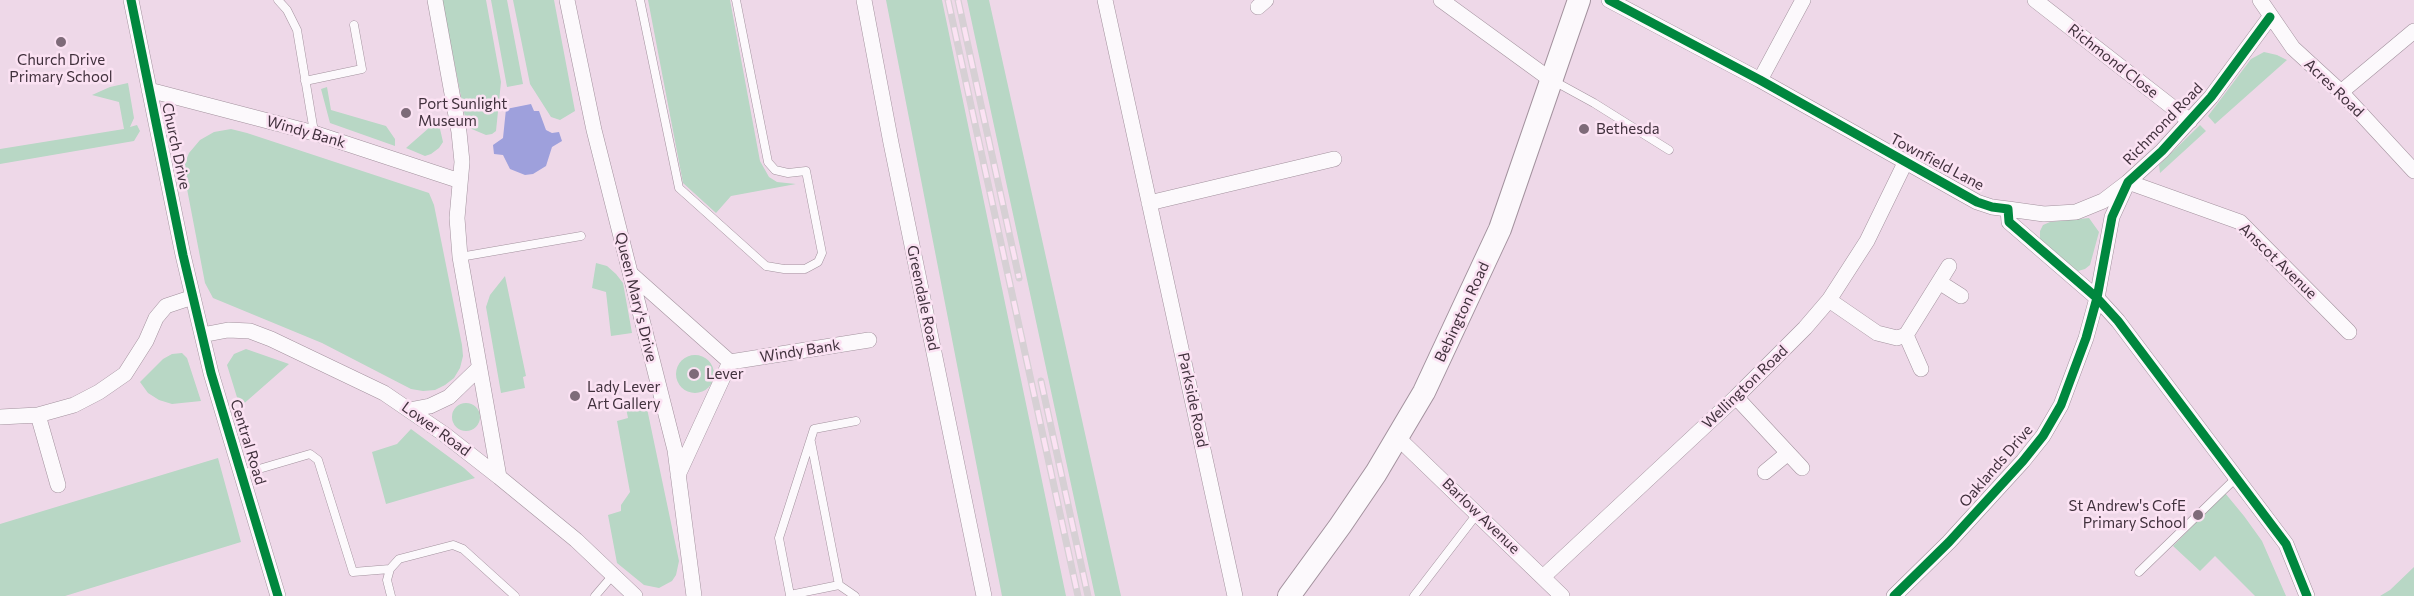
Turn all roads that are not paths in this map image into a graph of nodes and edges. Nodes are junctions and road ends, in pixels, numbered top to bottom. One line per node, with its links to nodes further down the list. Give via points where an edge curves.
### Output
1 (130, 0): 21 (street, Church Drive)
2 (278, 0): 20 (lane, via 297,30)
3 (435, 0): 29 (street, via 459,132)
4 (567, 0): 36 (street, Queen Mary's Drive, via 594,130)
5 (640, 0): 6 (lane, via 679,188 766,266 805,269 818,262 822,253 806,171 775,170 768,162)
6 (736, 0)
7 (864, 0): 79 (street, Greendale Road)
8 (1105, 0): 31 (street, Parkside Road)
9 (1441, 0): 18 (street)
10 (1579, 0): 18 (main road, Bebington Road)
11 (1609, 0): 19 (street, Townfield Lane)
12 (1803, 0): 19 (street)
13 (2035, 0): 23 (street, Richmond Close)
14 (2260, 0): 15 (street, Acres Road)
15 (2270, 17): 22 (street, Acres Road, via 2293,48); 23 (street, Richmond Road)
16 (354, 25): 20 (lane, via 362,69)
17 (2414, 31): 22 (street)
18 (1551, 80): 25 (lane); 54 (main road, Bebington Road, via 1500,229 1424,393)
19 (1760, 80): 27 (street, Townfield Lane)
20 (305, 81): 24 (lane)
21 (149, 90): 24 (street, Windy Bank); 39 (street, Church Drive)
22 (2341, 92): 28 (street, Acres Road)
23 (2190, 122): 30 (street, Richmond Road)
24 (314, 133): 29 (street, Windy Bank)
25 (1669, 150)
26 (1334, 159): 31 (street)
27 (1905, 163): 32 (street, Townfield Lane, via 1977,202); 41 (street, Wellington Road, via 1867,241)
28 (2414, 171)
29 (460, 181): 34 (street)
30 (2128, 182): 32 (street, Richmond Road, via 2103,201 2076,212 2044,214); 40 (street, Richmond Road, via 2112,217); 42 (street, Anscot Avenue, via 2240,222)
31 (1149, 203): 80 (street, Parkside Road)
32 (2008, 209): 40 (street, via 2009,222)
33 (581, 236): 34 (lane)
34 (460, 257): 47 (street)
35 (1949, 266): 37 (street)
36 (631, 274): 46 (street); 60 (street, Queen Mary's Drive)
37 (1939, 282): 38 (street); 44 (street)
38 (1962, 296)
39 (193, 297): 43 (street, Central Road); 51 (street, via 166,306 125,374 75,405)
40 (2097, 298): 62 (street); 83 (street, Oaklands Drive, via 2072,377 2043,436 1949,542)
41 (1829, 300): 44 (street, via 1877,333 1898,338); 49 (street, Wellington Road)
42 (2349, 332)
43 (202, 335): 50 (street, Lower Road, via 250,331 384,393); 59 (street, Central Road)
44 (1906, 335): 48 (street)
45 (869, 340): 46 (street, Windy Bank)
46 (730, 362): 60 (street)
47 (479, 368): 50 (street, via 449,397); 61 (street)
48 (1920, 369)
49 (1736, 397): 56 (street); 68 (street, Wellington Road)
50 (409, 410): 61 (street, Lower Road)
51 (38, 415): 52 (street); 63 (street)
52 (0, 417)
53 (856, 420): 55 (lane, via 814,429)
54 (1398, 438): 64 (street, Barlow Avenue); 81 (main road, Bebington Road)
55 (811, 440): 69 (lane); 77 (lane, via 779,538)
56 (1788, 453): 57 (street); 58 (street)
57 (1802, 468)
58 (1765, 472)
59 (242, 474): 65 (lane, via 310,454 318,460 352,572); 71 (street, Central Road)
60 (678, 476): 76 (street, Queen Mary's Drive)
61 (499, 477): 67 (street, Lower Road)
62 (2236, 478): 66 (lane); 84 (street, via 2286,544)
63 (58, 485)
64 (1478, 513): 68 (street, Barlow Avenue); 82 (lane)
65 (390, 569): 72 (lane, via 387,579); 73 (lane, via 399,560 453,545 463,549)
66 (2139, 572)
67 (613, 575): 74 (lane); 75 (street, Lower Road)
68 (1543, 577): 70 (street, Barlow Avenue)
69 (839, 585): 77 (lane); 78 (lane)
70 (1559, 595)
71 (278, 596)
72 (391, 596)
73 (515, 596)
74 (595, 596)
75 (634, 596)
76 (694, 596)
77 (790, 596)
78 (855, 596)
79 (984, 596)
80 (1235, 596)
81 (1288, 596)
82 (1414, 596)
83 (1894, 596)
84 (2307, 596)

